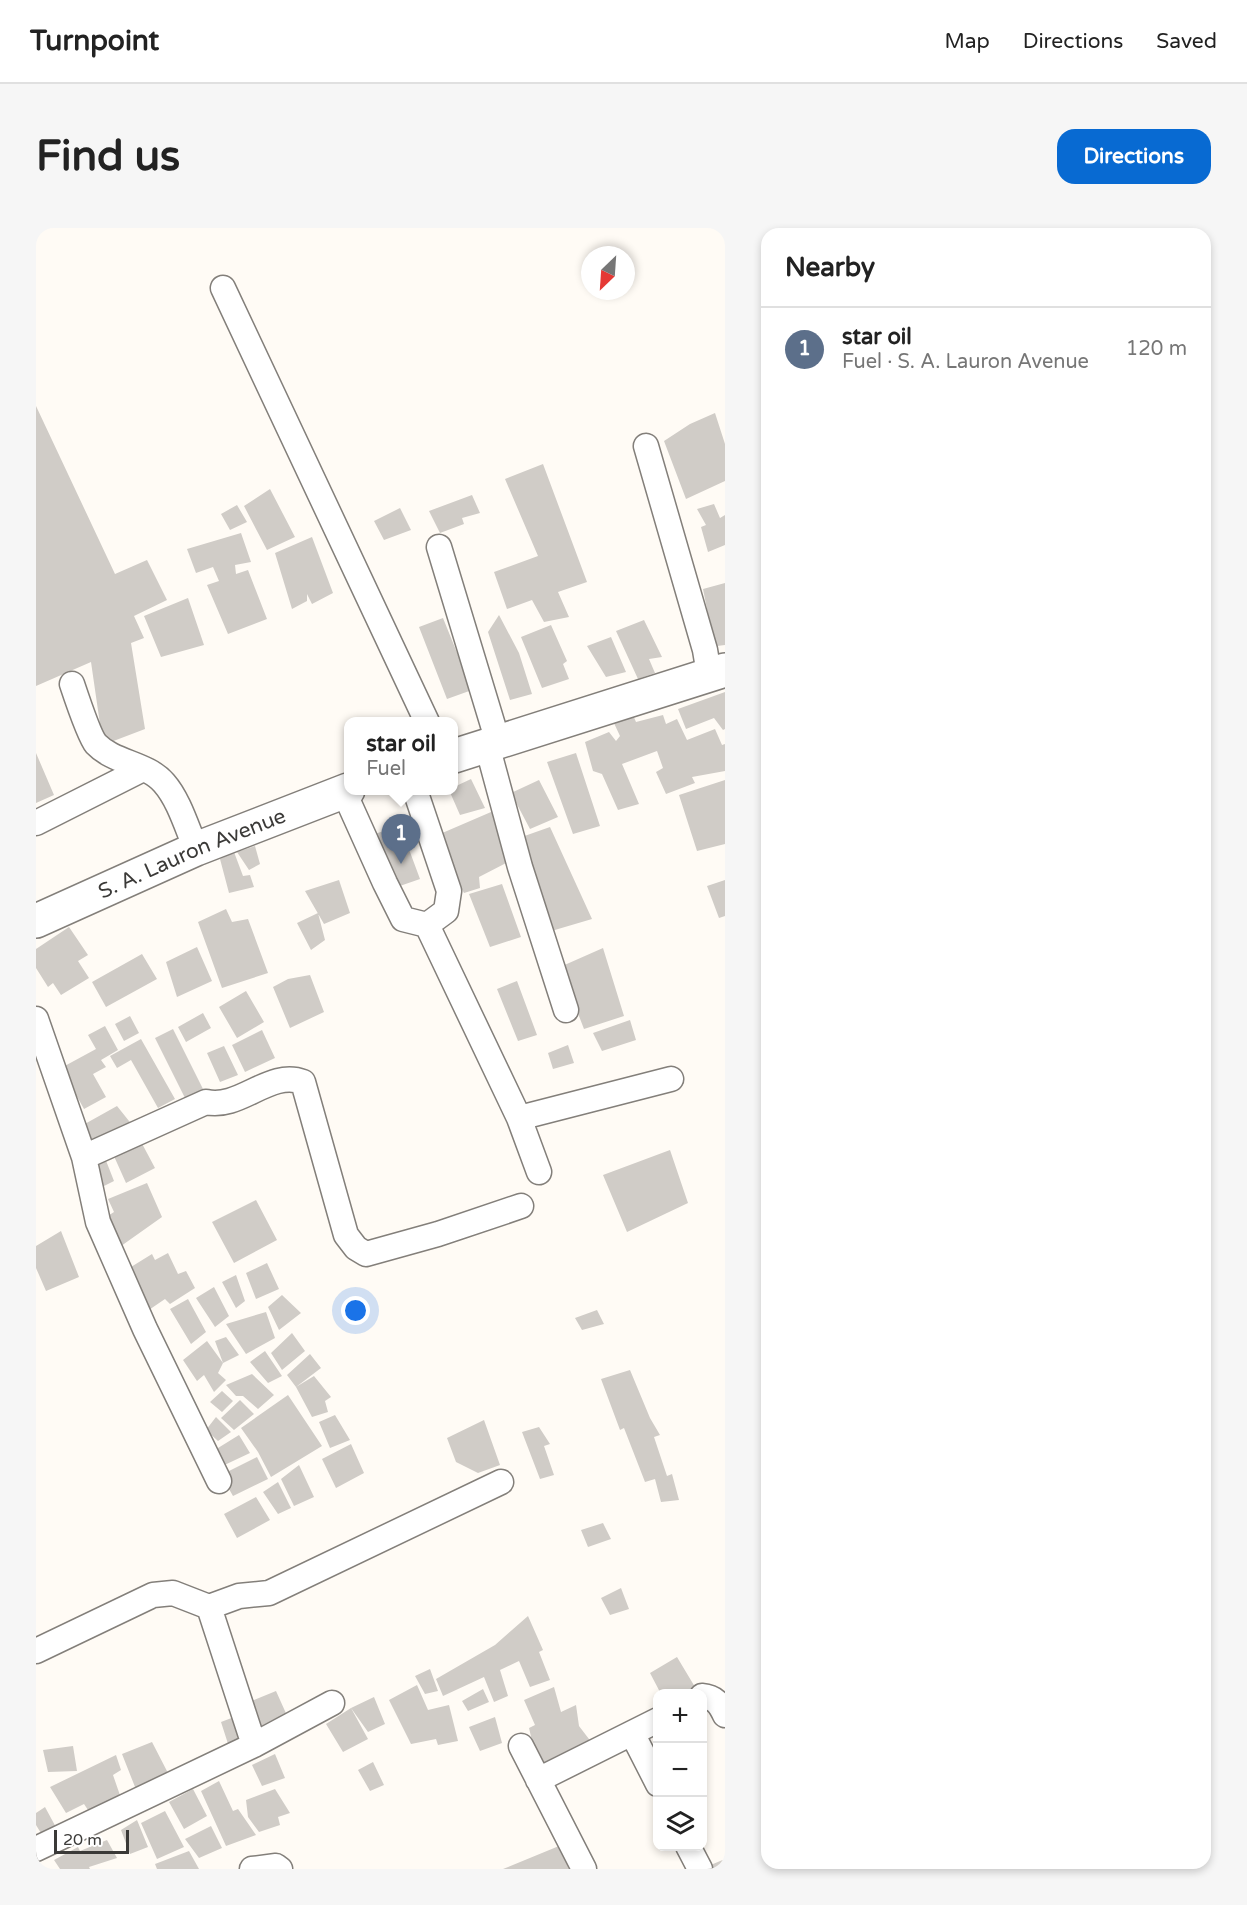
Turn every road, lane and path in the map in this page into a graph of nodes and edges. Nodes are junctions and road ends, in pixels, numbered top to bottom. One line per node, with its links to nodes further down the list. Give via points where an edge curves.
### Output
1 (223, 288): 6 (street)
2 (646, 446): 4 (street, via 705,650)
3 (439, 547): 7 (street)
4 (717, 672): 7 (highway)
5 (72, 684): 9 (street, via 95,743)
6 (425, 717)
7 (493, 743): 8 (highway); 17 (street, via 501,802)
8 (458, 754)
9 (143, 769): 13 (street); 14 (street, via 162,780 171,792)
10 (344, 792): 14 (highway, S. A. Lauron Avenue)
11 (348, 795): 16 (street, via 404,919)
12 (418, 795): 16 (street, via 449,891 446,911)
13 (36, 823)
14 (196, 849): 15 (highway, S. A. Lauron Avenue)
15 (36, 921)
16 (427, 925): 20 (street)
17 (566, 1010)
18 (36, 1019): 21 (street)
19 (671, 1079): 20 (street)
20 (519, 1118): 22 (street)
21 (84, 1157): 23 (street, via 206,1102 218,1105 283,1079 296,1079 303,1082 345,1235 366,1254); 24 (street, via 98,1222)
22 (539, 1172)
23 (521, 1206)
24 (219, 1481)
25 (501, 1482): 26 (street, via 269,1593 238,1596)
26 (209, 1607): 27 (street, via 174,1593 153,1595); 33 (street)
27 (36, 1651)
28 (707, 1698): 30 (street, via 720,1704)
29 (332, 1703): 33 (street)
30 (725, 1714)
31 (653, 1722): 32 (street)
32 (632, 1733): 35 (street); 36 (street)
33 (254, 1745): 37 (street)
34 (521, 1746): 36 (street)
35 (653, 1776)
36 (538, 1780): 41 (street)
37 (36, 1849)
38 (691, 1851): 42 (street)
39 (252, 1869): 40 (street)
40 (279, 1869)
41 (584, 1869)
42 (700, 1869)

